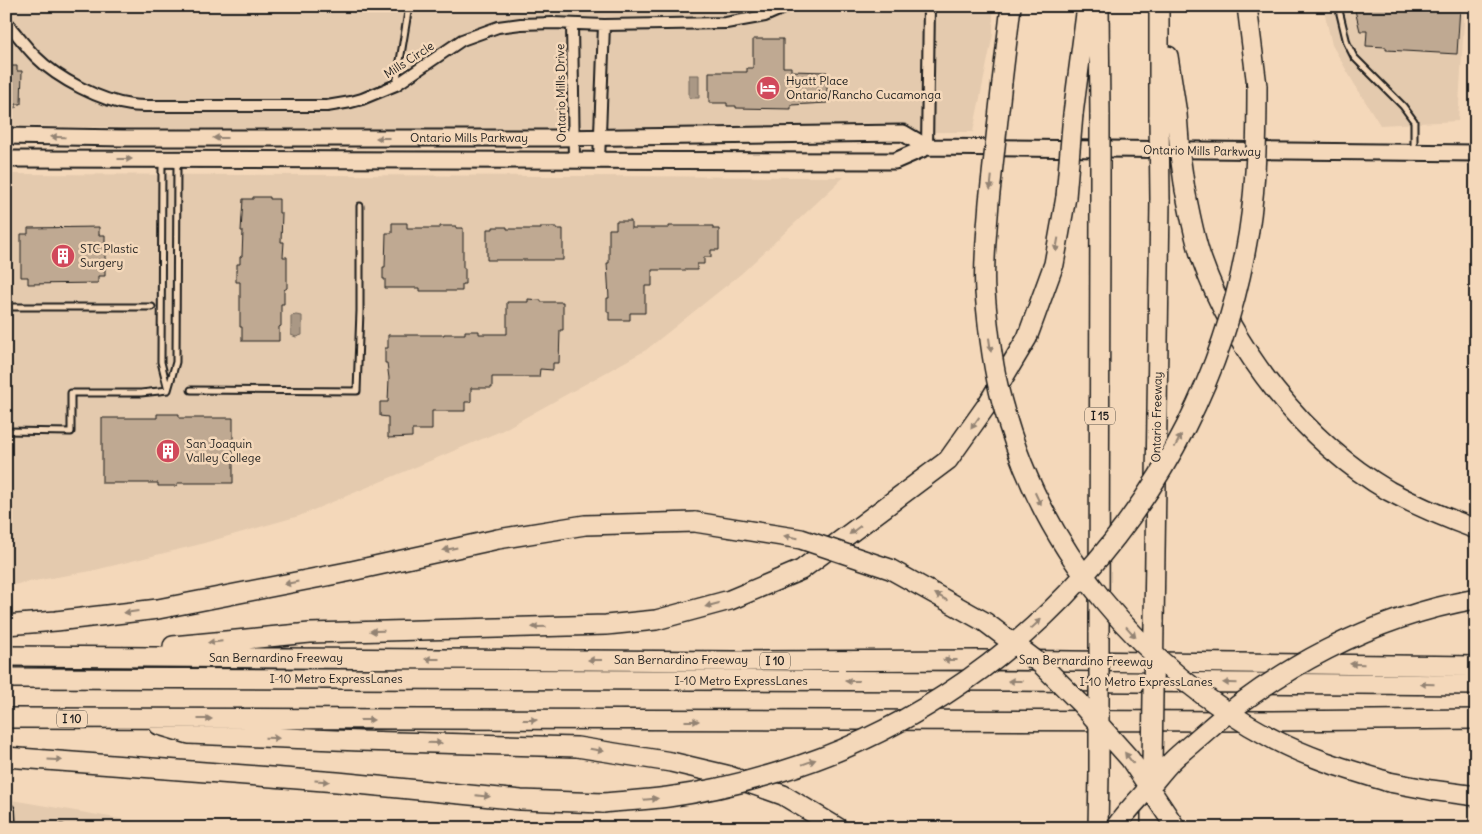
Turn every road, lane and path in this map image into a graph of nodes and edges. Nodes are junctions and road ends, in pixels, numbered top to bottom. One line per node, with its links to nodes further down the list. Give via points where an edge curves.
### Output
1 (409, 6): 13 (lane)
2 (788, 6): 12 (street, Mills Circle, via 765,16 726,23)
3 (929, 6): 18 (street)
4 (1011, 6): 43 (highway, one-way to 43, bridge, via 986,235 985,289 990,344 1002,402 1018,453 1040,504 1070,557 1105,604 1142,644 1226,712 1277,741 1332,765 1389,782)
5 (1087, 6): 35 (highway, one-way to 35, bridge, via 1066,197 1054,264 1026,338 987,405 948,460 800,570 730,600 656,620 606,625 310,633)
6 (1100, 6): 47 (highway, I 15, bridge)
7 (1160, 6): 14 (highway, Ontario Freeway)
8 (1247, 6): 42 (highway, one-way to 8, bridge, via 521,800 603,803 667,797 780,772 832,754 928,705 968,679 1025,634 1102,556 1136,511 1192,414 1232,309 1252,210 1257,86)
9 (1338, 6): 19 (lane, via 1347,44 1354,57 1414,121)
10 (6, 22): 13 (street, Mills Circle, via 35,56 55,73 76,86 131,105 327,106 362,99)
11 (572, 24): 12 (street, Mills Circle); 13 (street, Mills Circle, via 509,25 469,37); 17 (street, Ontario Mills Drive)
12 (604, 25): 16 (street)
13 (396, 85)
14 (1168, 116): 31 (highway, bridge, via 1180,155 1202,259 1217,298 1269,382 1291,410 1348,463 1420,507); 49 (highway, Ontario Freeway, bridge, via 1160,200)
15 (6, 136): 17 (main road, Ontario Mills Parkway, one-way to 15)
16 (600, 137): 17 (main road, Ontario Mills Parkway); 18 (main road, Ontario Mills Parkway, via 903,133); 24 (street)
17 (574, 138): 23 (street, Ontario Mills Drive)
18 (927, 147): 19 (main road, Ontario Mills Parkway); 24 (main road, Ontario Mills Parkway, via 894,161)
19 (1414, 153): 20 (main road, Ontario Mills Parkway)
20 (1476, 153)
21 (6, 159): 22 (main road, Ontario Mills Parkway, one-way to 22)
22 (169, 159): 23 (main road, Ontario Mills Parkway); 28 (lane, via 161,362); 28 (lane, via 176,362)
23 (574, 161): 24 (main road, Ontario Mills Parkway)
24 (599, 161)
25 (360, 206): 29 (lane, via 357,391)
26 (6, 307): 27 (lane)
27 (152, 307)
28 (168, 390): 30 (lane, via 71,393 71,432)
29 (191, 390)
30 (6, 431)
31 (1476, 529)
32 (1476, 599): 48 (highway, bridge, via 1423,612 1333,646 1259,690 1172,761)
33 (6, 625): 50 (highway, one-way to 33, bridge, via 1130,759 1042,665 985,622 890,569 801,539 695,522 585,525 498,539 158,609)
34 (6, 656): 35 (highway, San Bernardino Freeway / I 10)
35 (74, 656): 36 (highway, San Bernardino Freeway / I 10, one-way to 35)
36 (1476, 666)
37 (6, 678): 38 (highway, I-10 Metro ExpressLanes, one-way to 37)
38 (1476, 685)
39 (6, 718): 40 (highway, I 10)
40 (138, 719): 41 (highway, I 10, one-way to 41); 46 (highway, one-way to 46, via 189,734 577,747 612,752 726,775 783,795)
41 (1476, 719)
42 (6, 756)
43 (1476, 796)
44 (9, 810): 45 (street)
45 (10, 828)
46 (838, 828)
47 (1098, 828)
48 (1115, 828)
49 (1151, 828)
50 (1176, 828)

